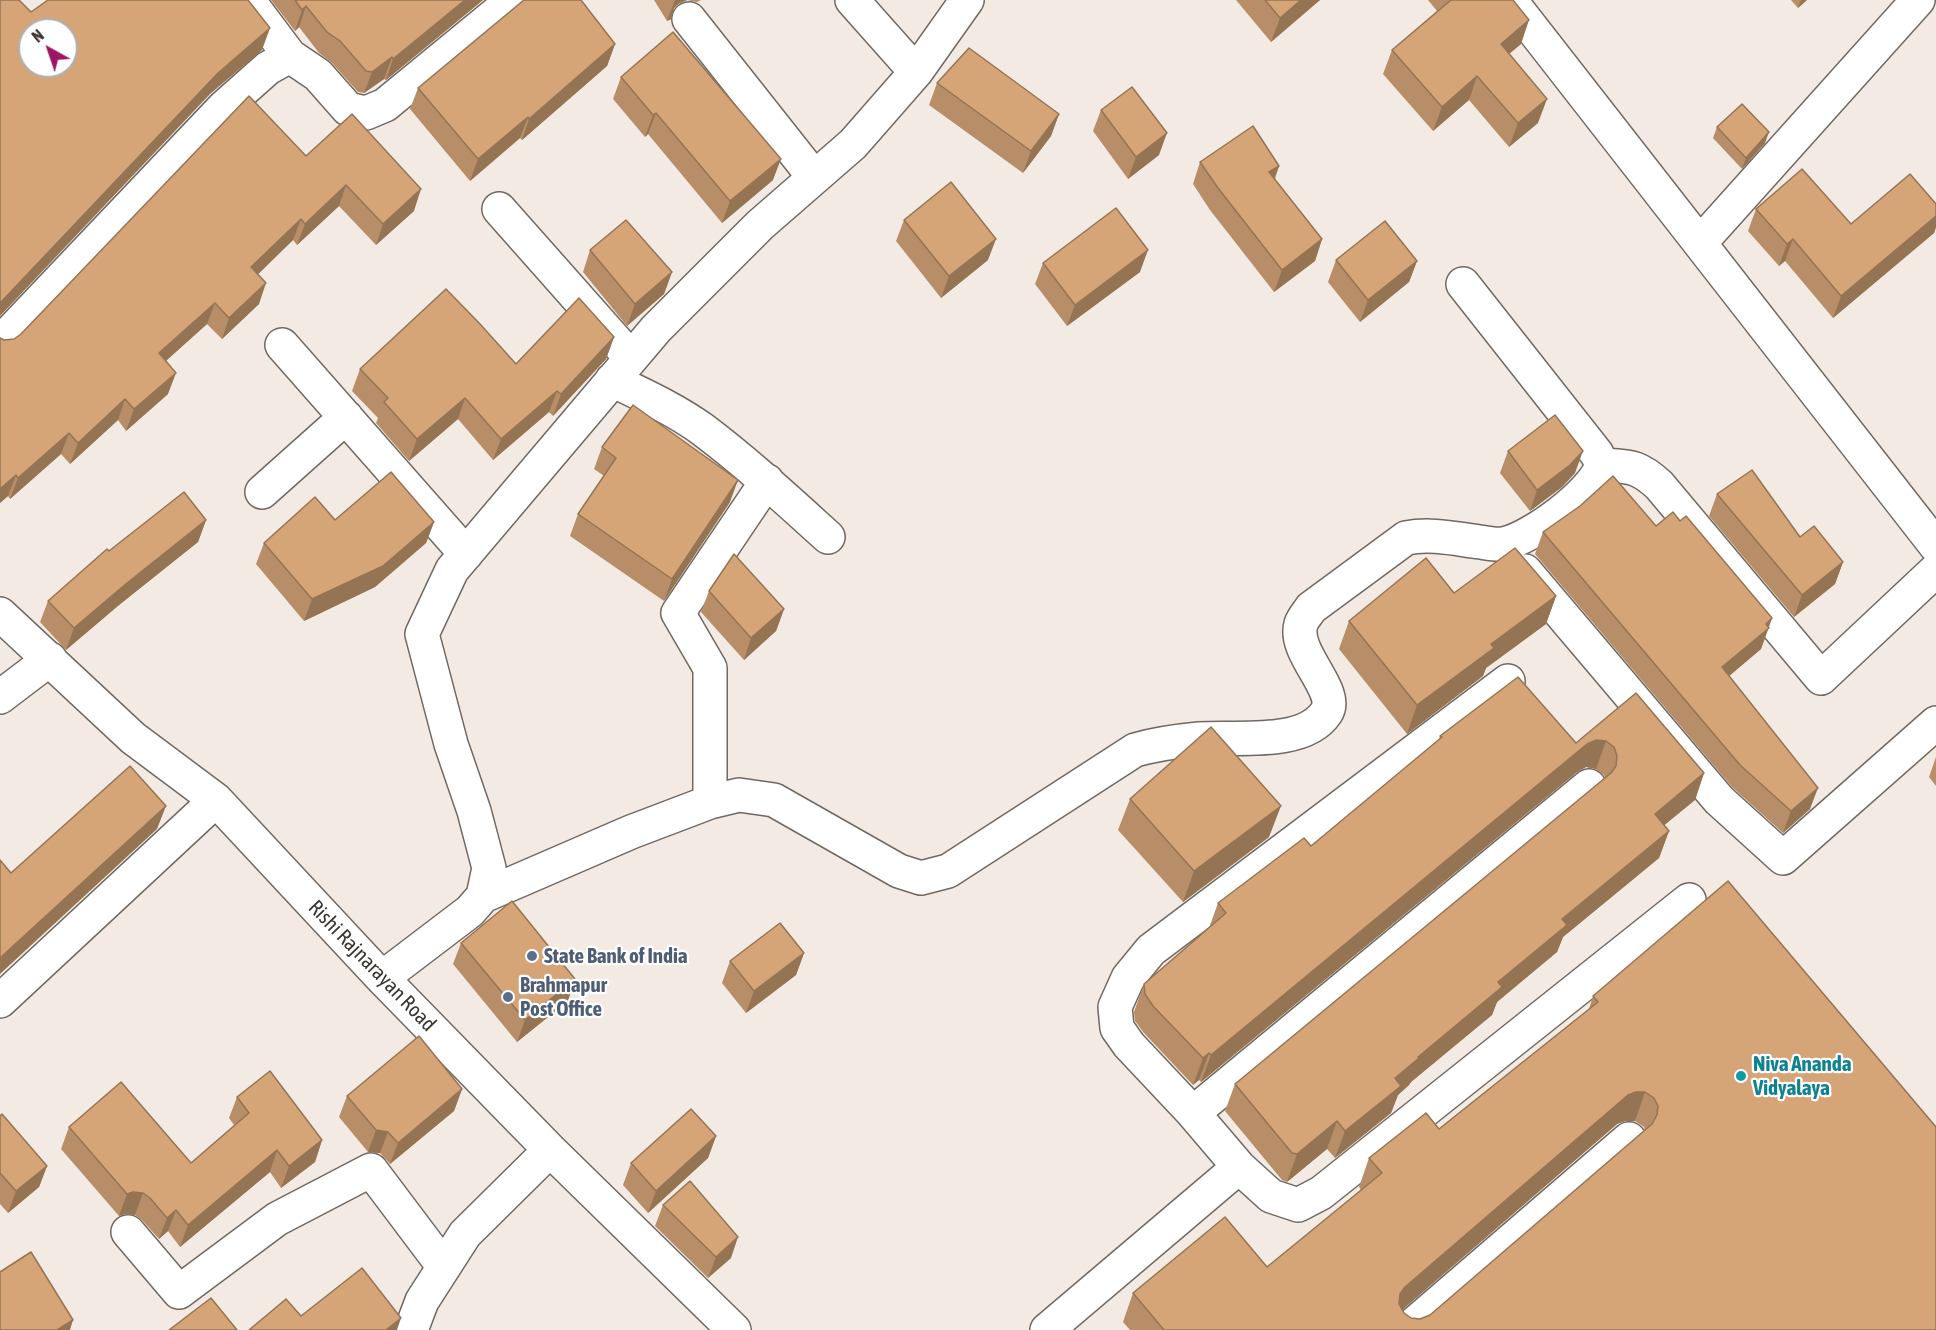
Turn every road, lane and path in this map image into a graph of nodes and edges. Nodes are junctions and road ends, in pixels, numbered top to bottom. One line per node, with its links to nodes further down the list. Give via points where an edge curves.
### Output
1 (248, 0): 8 (street)
2 (513, 0): 8 (street, via 385,105 366,113 348,109 318,75)
3 (852, 0): 9 (street)
4 (967, 0): 9 (street)
5 (1510, 0): 12 (street)
6 (1918, 0): 12 (street)
7 (688, 19): 10 (street)
8 (290, 56): 14 (street, via 268,68 224,107)
9 (916, 72): 10 (street, via 853,144)
10 (814, 177): 16 (street, via 760,225 656,329)
11 (499, 209): 16 (street)
12 (1700, 243): 23 (street)
13 (1463, 284): 18 (street)
14 (0, 343)
15 (282, 345): 17 (street)
16 (622, 369): 19 (street); 24 (street)
17 (346, 417): 20 (street); 24 (street)
18 (1602, 465): 22 (street, via 1599,476 1573,503 1525,536); 25 (street, via 1634,467 1659,485 1821,678)
19 (766, 481): 21 (street); 33 (street, via 678,613 710,668)
20 (262, 492)
21 (828, 537)
22 (1502, 544): 30 (street, via 1719,800 1783,858); 33 (street, via 1422,535 1406,538 1311,608 1301,624 1300,643 1330,699 1327,712 1314,725 1282,737 1200,739 1136,750 948,871 921,878 900,871 774,800 739,795)
23 (1936, 546)
24 (466, 554): 34 (street, via 452,570 423,634 489,868)
25 (1936, 570)
26 (0, 614): 27 (street, Rishi Rajnarayan Road)
27 (50, 659): 29 (street); 32 (street, Rishi Rajnarayan Road, via 133,738)
28 (1508, 681): 38 (street, via 1151,950 1128,978 1115,1007 1117,1028)
29 (0, 697)
30 (1936, 723)
31 (1589, 786): 38 (street)
32 (216, 800): 36 (street, Rishi Rajnarayan Road); 37 (street)
33 (710, 802): 34 (street)
34 (483, 896): 36 (street, via 470,911)
35 (1689, 900): 41 (street, via 1321,1193 1298,1205 1271,1196)
36 (382, 978): 40 (street, Rishi Rajnarayan Road)
37 (0, 1001)
38 (1193, 1113): 41 (street)
39 (1629, 1139): 48 (street)
40 (550, 1150): 43 (street, via 465,1234); 44 (street, Rishi Rajnarayan Road)
41 (1239, 1167): 47 (street)
42 (128, 1232): 43 (street, via 179,1292 277,1219 371,1170)
43 (444, 1267): 45 (street, via 422,1301)
44 (710, 1318): 46 (street, Rishi Rajnarayan Road)
45 (411, 1330)
46 (734, 1330)
47 (1047, 1330)
48 (1407, 1330)

